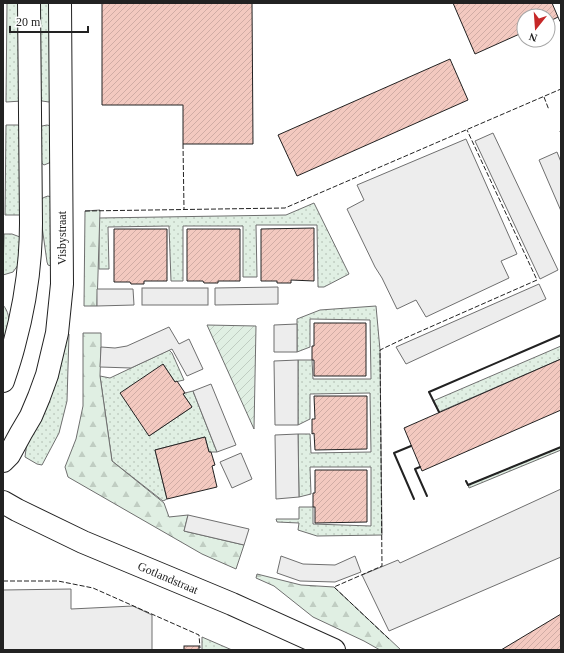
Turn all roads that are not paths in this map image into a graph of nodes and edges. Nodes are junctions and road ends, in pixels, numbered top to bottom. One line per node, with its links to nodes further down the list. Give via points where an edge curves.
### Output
1 (29, 3): 3 (street, via 30,257 23,306)
2 (60, 3): 4 (street, Visbystraat, via 62,284 57,333 51,362 31,416)
3 (3, 381)
4 (3, 461)
5 (3, 502): 6 (street, Gotlandstraat, via 83,542)
6 (334, 650)

